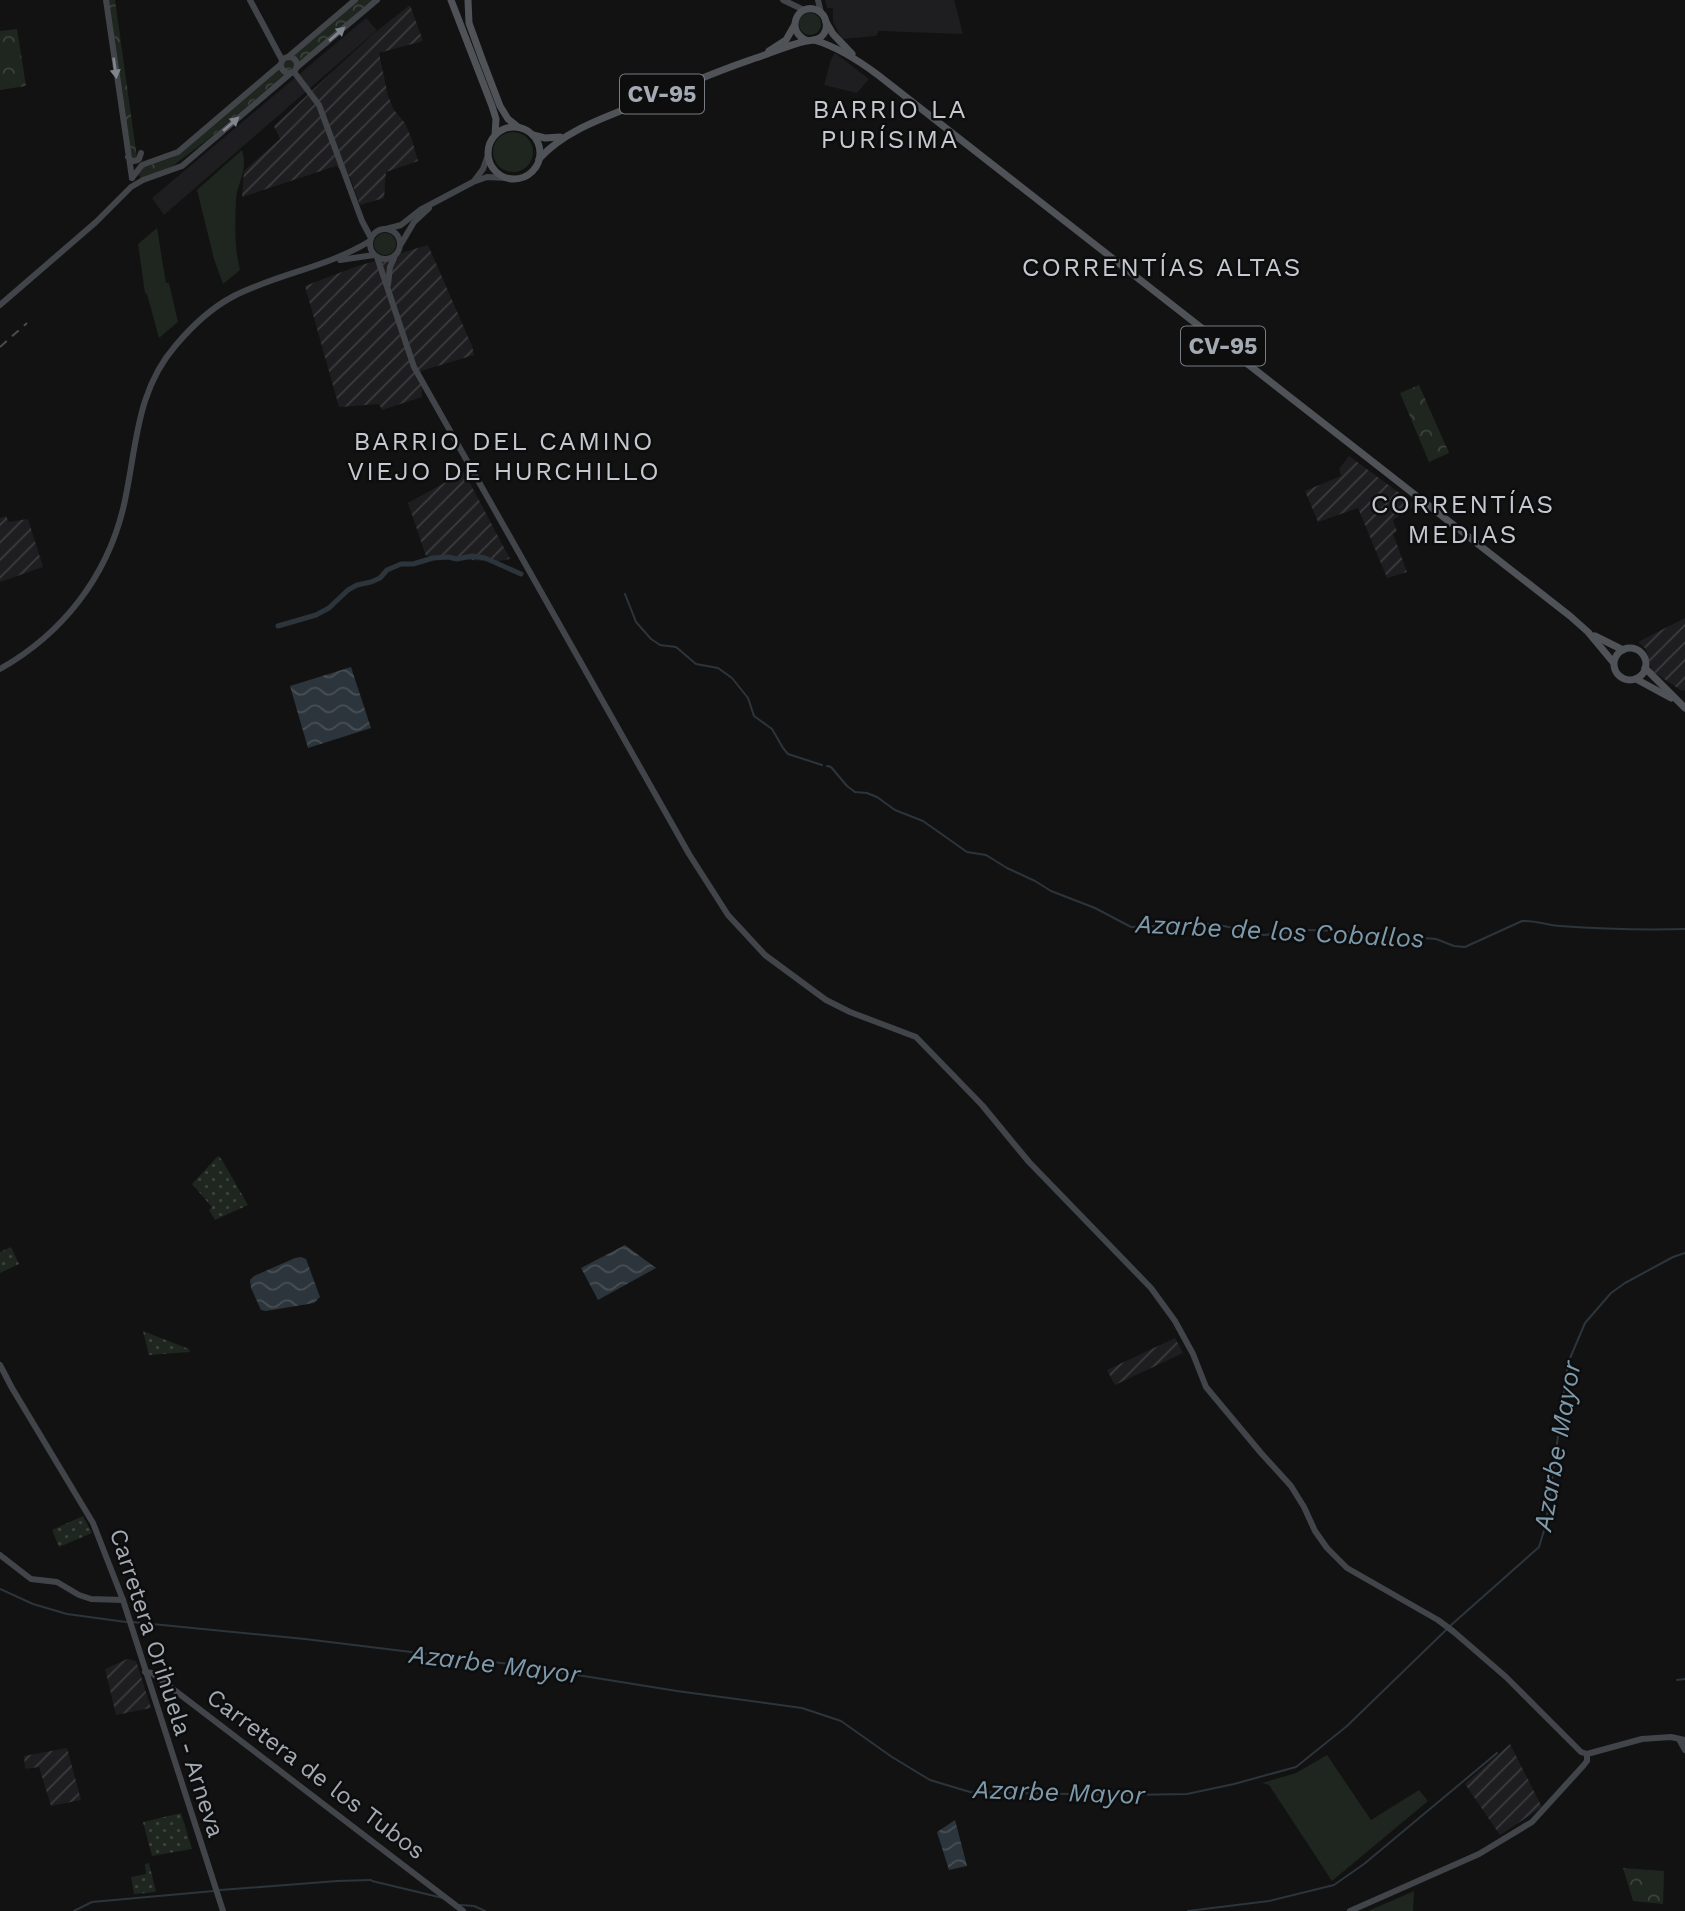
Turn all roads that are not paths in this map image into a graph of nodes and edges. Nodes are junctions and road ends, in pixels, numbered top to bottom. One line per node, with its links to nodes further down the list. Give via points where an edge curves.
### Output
1 (106, 0): 24 (main road, one-way to 24)
2 (250, 0): 14 (main road)
3 (355, 0): 14 (main road)
4 (377, 0): 17 (main road, one-way to 4)
5 (452, 0): 21 (main road, via 492,106)
6 (468, 0): 18 (main road, CV-95, via 469,23 500,106)
7 (816, 0): 9 (main road); 10 (main road)
8 (784, 1): 9 (main road); 11 (main road)
9 (805, 10): 10 (main road); 11 (main road, CV-95)
10 (821, 13): 12 (main road, CV-95)
11 (795, 22): 13 (main road, CV-95, via 798,35); 16 (main road, CV-95, via 782,44)
12 (826, 22): 13 (main road, via 822,36); 15 (main road, CV-95)
13 (811, 40): 15 (main road, CV-95); 16 (main road, CV-95)
14 (283, 59): 17 (main road, via 295,60); 17 (main road, via 284,72); 26 (main road, via 178,152 142,165)
15 (857, 59): 41 (main road, CV-95)
16 (751, 60): 19 (main road, CV-95)
17 (294, 71): 28 (main road, one-way to 17, via 182,166); 32 (main road, via 319,104)
18 (518, 127): 20 (main road, CV-95); 21 (main road)
19 (575, 132): 20 (main road, CV-95, via 554,139); 25 (main road, CV-95)
20 (533, 135): 25 (main road)
21 (494, 136): 23 (main road)
22 (141, 153): 24 (main road, via 135,161)
23 (488, 155): 27 (main road, via 494,169); 29 (main road)
24 (128, 157): 26 (main road)
25 (539, 159): 27 (main road, CV-95, via 527,175)
26 (134, 175): 28 (main road); 30 (main road)
27 (506, 178): 29 (main road)
28 (143, 180): 30 (main road)
29 (473, 182): 31 (main road)
30 (131, 187): 40 (main road)
31 (435, 203): 33 (main road, via 401,225); 35 (main road, via 414,222)
32 (362, 221): 33 (main road); 34 (main road)
33 (384, 229): 34 (main road); 35 (main road, via 398,236)
34 (370, 240): 37 (main road); 38 (main road)
35 (400, 245): 36 (main road)
36 (397, 253): 37 (main road, via 390,258); 39 (main road)
37 (376, 256): 38 (main road); 39 (main road)
38 (328, 262): 44 (main road, via 231,298 191,327 173,347 144,401 123,509 99,571 81,600 51,633)
39 (388, 290): 54 (main road, via 414,367 689,854 728,915 765,955 826,1000 916,1037 933,1053 1028,1162 1151,1288 1175,1321 1206,1387 1291,1486 1327,1548 1347,1568 1454,1632)
40 (0, 305)
41 (1588, 632): 42 (main road, CV-95); 43 (main road, CV-95)
42 (1623, 650): 43 (main road); 45 (main road, CV-95, via 1642,653)
43 (1614, 662): 46 (main road, CV-95, via 1619,677)
44 (0, 668)
45 (1645, 668): 46 (main road); 47 (main road, CV-95)
46 (1636, 679): 47 (main road, CV-95)
47 (1683, 706)
48 (0, 1364): 50 (main road, Carretera Orihuela - Arneva, via 93,1522)
49 (0, 1555): 50 (main road, via 31,1579 57,1582 91,1599)
50 (123, 1600): 51 (main road, Carretera Orihuela - Arneva)
51 (145, 1672): 55 (main road, Carretera Orihuela - Arneva); 56 (main road, Carretera de los Tubos)
52 (1682, 1739): 53 (main road); 54 (main road, via 1638,1740)
53 (1685, 1751)
54 (1587, 1754): 57 (main road, via 1583,1766 1532,1822 1479,1854)
55 (223, 1911)
56 (463, 1911)
57 (1350, 1911)

